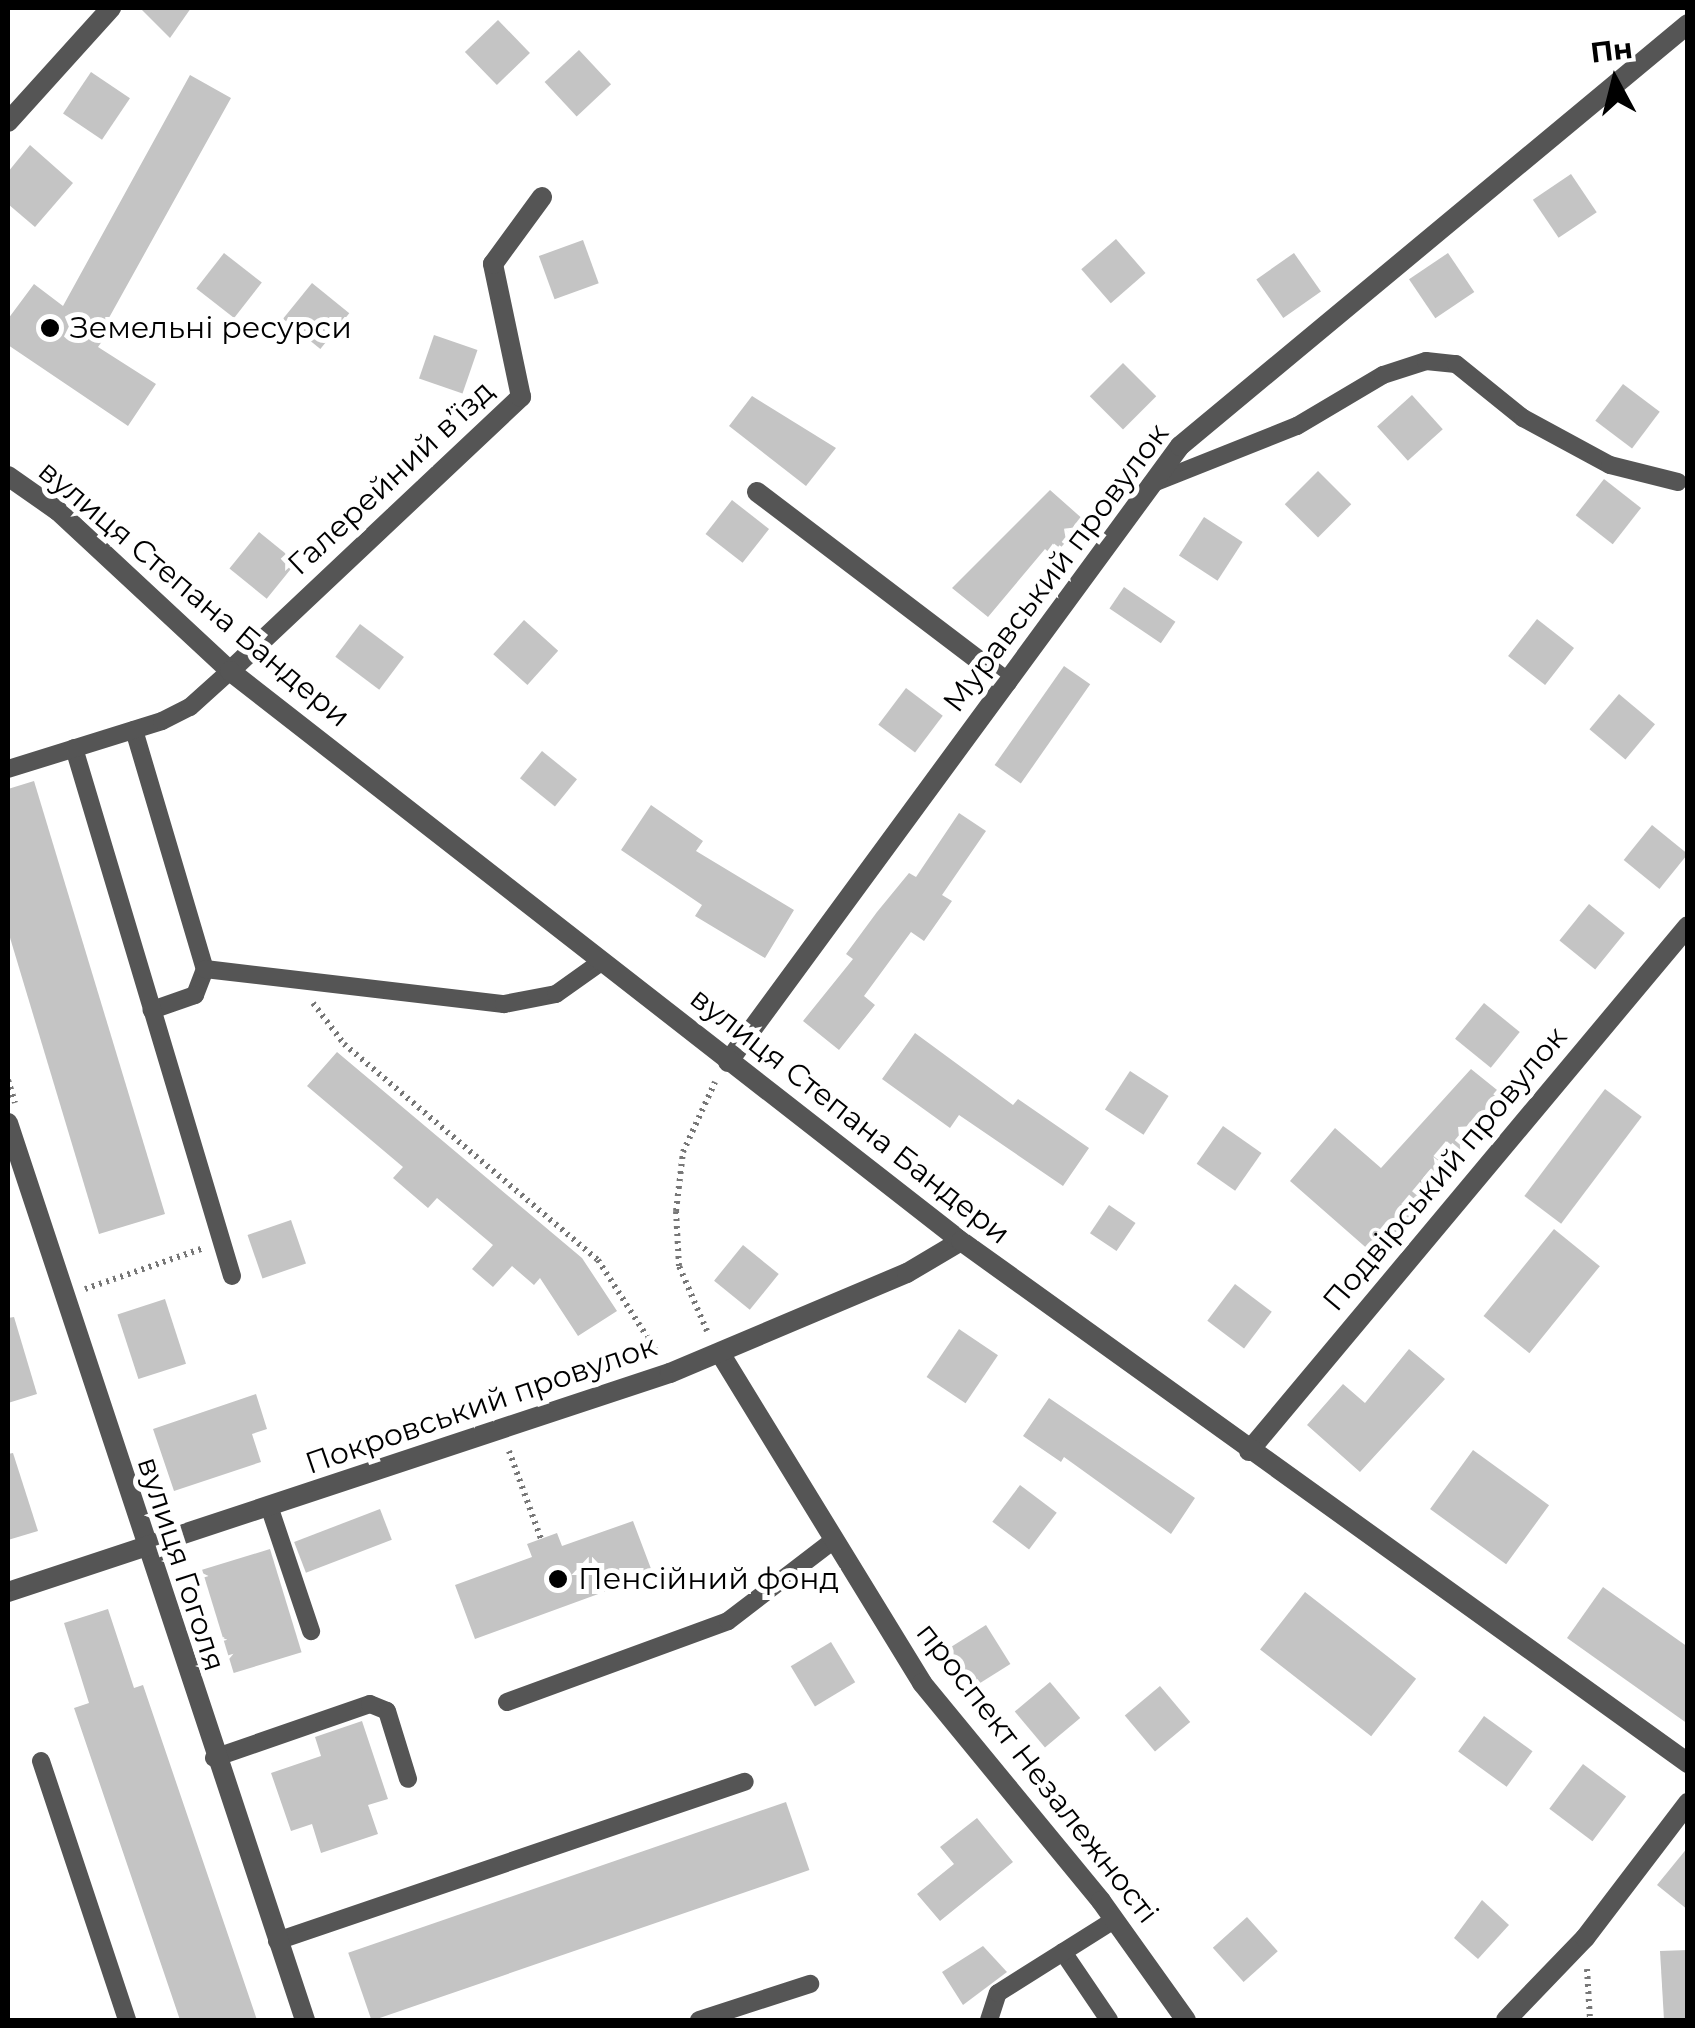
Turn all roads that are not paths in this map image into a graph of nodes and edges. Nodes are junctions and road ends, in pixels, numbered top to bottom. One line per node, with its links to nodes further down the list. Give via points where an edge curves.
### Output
1 (111, 8): 3 (street)
2 (1688, 24): 7 (street, Муравський провулок, via 1180,446)
3 (8, 122)
4 (542, 196): 9 (street, Галерейний в’їзд, via 494,264 521,397)
5 (8, 476): 9 (street, вулиця Степана Бандери, via 58,510)
6 (1678, 482): 7 (lane, via 1610,465 1523,418 1456,364 1426,361 1382,376 1297,426)
7 (1151, 484): 10 (street, Муравський провулок)
8 (757, 492): 10 (street)
9 (230, 671): 11 (lane, via 190,707); 15 (street, вулиця Степана Бандери)
10 (1007, 682): 18 (street, Муравський провулок)
11 (134, 730): 12 (lane); 16 (lane)
12 (74, 748): 13 (lane); 17 (lane)
13 (8, 769)
14 (1688, 926): 23 (street, Подвірський провулок)
15 (601, 962): 16 (lane, via 556,994 504,1004); 18 (street, вулиця Степана Бандери)
16 (204, 969): 17 (lane, via 195,995)
17 (152, 1010): 21 (lane)
18 (728, 1062): 20 (street, вулиця Степана Бандери)
19 (8, 1124): 26 (street, вулиця Гоголя)
20 (960, 1241): 22 (street, Покровський провулок, via 908,1273); 23 (street, вулиця Степана Бандери)
21 (232, 1276)
22 (720, 1354): 24 (street, Покровський провулок); 25 (street, проспект Незалежності)
23 (1249, 1451): 32 (street, вулиця Степана Бандери)
24 (270, 1510): 26 (street, Покровський провулок); 28 (lane)
25 (834, 1540): 29 (lane, via 728,1621); 36 (street, проспект Незалежності, via 922,1684)
26 (144, 1550): 27 (street, Покровський провулок); 30 (street, вулиця Гоголя)
27 (8, 1592)
28 (311, 1631)
29 (506, 1702)
30 (214, 1758): 33 (lane, via 370,1704 387,1711); 37 (street, вулиця Гоголя)
31 (41, 1761): 40 (lane)
32 (1688, 1764)
33 (408, 1779)
34 (745, 1782): 37 (lane)
35 (1688, 1803): 46 (street, via 1585,1938)
36 (1114, 1920): 38 (lane); 45 (street, проспект Незалежності)
37 (277, 1941): 41 (street, вулиця Гоголя)
38 (1063, 1952): 43 (lane, via 998,1993); 44 (lane)
39 (810, 1984): 42 (lane)
40 (127, 2020)
41 (304, 2020)
42 (698, 2020)
43 (989, 2020)
44 (1109, 2020)
45 (1186, 2020)
46 (1506, 2020)

